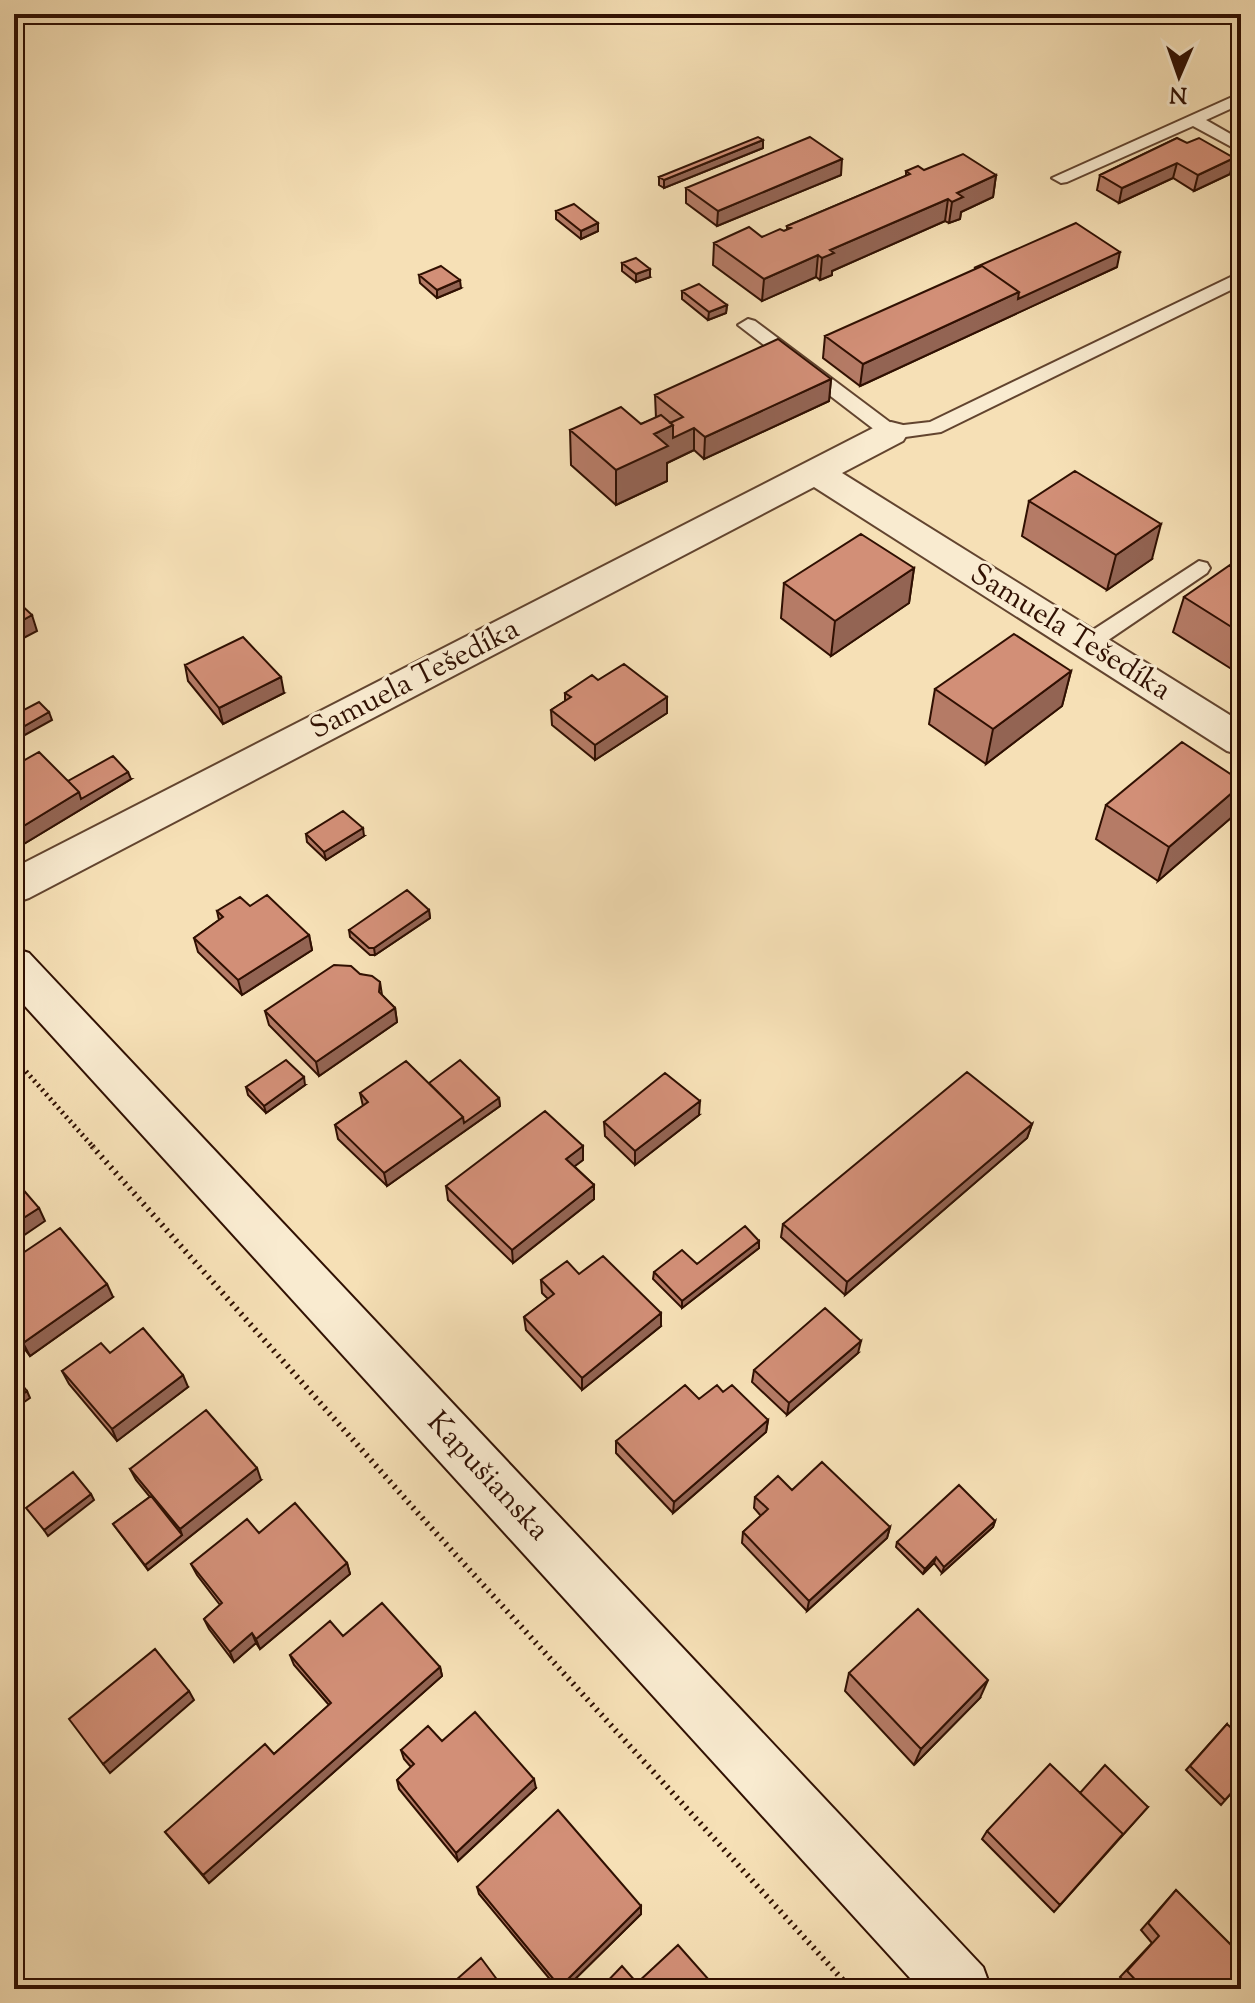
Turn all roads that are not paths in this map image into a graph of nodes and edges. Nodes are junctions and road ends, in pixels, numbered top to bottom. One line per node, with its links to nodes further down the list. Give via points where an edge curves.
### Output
1 (1241, 98): 2 (lane)
2 (1193, 119): 3 (lane); 4 (lane)
3 (1241, 147)
4 (1061, 178)
5 (1241, 278): 7 (lane, via 934,428)
6 (748, 325): 7 (lane)
7 (891, 433): 8 (street, Samuela Tešedíka)
8 (817, 473): 10 (street, Samuela Tešedíka); 12 (street, Samuela Tešedíka)
9 (1199, 568): 10 (lane)
10 (1087, 644): 11 (street, Samuela Tešedíka)
11 (1241, 741)
12 (14, 887)
13 (14, 965): 14 (street, Kapušianska)
14 (961, 1989)

